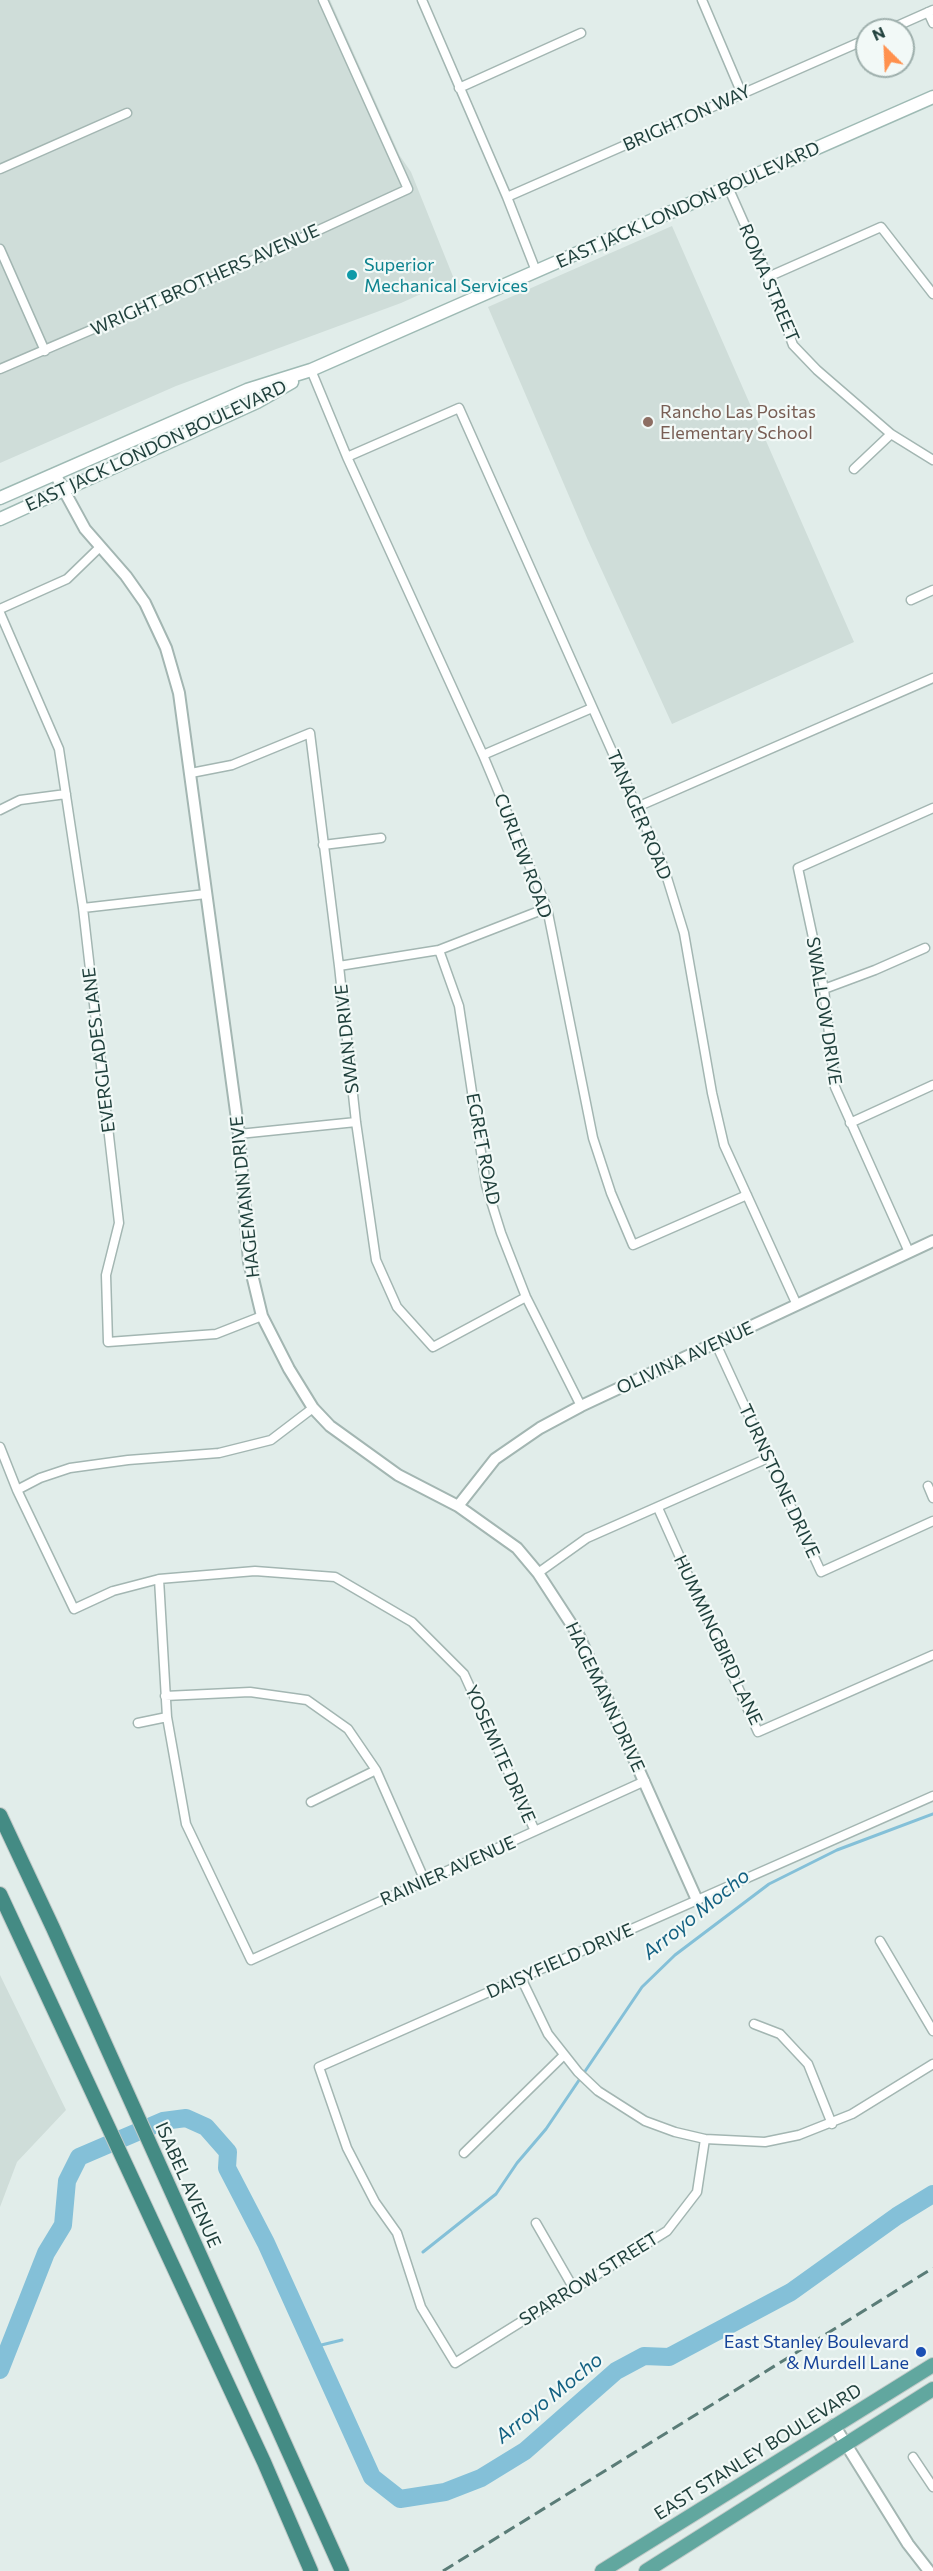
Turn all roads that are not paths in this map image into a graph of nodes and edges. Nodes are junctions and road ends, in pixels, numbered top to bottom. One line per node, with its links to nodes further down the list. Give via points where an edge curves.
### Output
1 (323, 0): 20 (street, WRIGHT BROTHERS AVENUE, via 408,189)
2 (422, 0): 9 (street)
3 (702, 0): 10 (street)
4 (931, 11): 5 (street); 6 (street)
5 (915, 18)
6 (933, 23)
7 (581, 33): 9 (street)
8 (855, 44): 10 (street, BRIGHTON WAY)
9 (459, 88): 15 (street)
10 (742, 94): 15 (street, BRIGHTON WAY)
11 (933, 97): 14 (main road, EAST JACK LONDON BOULEVARD)
12 (127, 113): 13 (street)
13 (0, 169)
14 (729, 187): 17 (main road, EAST JACK LONDON BOULEVARD); 18 (street, ROMA STREET)
15 (507, 197): 17 (street)
16 (0, 249): 20 (street)
17 (536, 271): 22 (main road, EAST JACK LONDON BOULEVARD)
18 (768, 277): 19 (street, via 881,227); 23 (street, ROMA STREET, via 793,345)
19 (933, 294)
20 (45, 351): 21 (street, WRIGHT BROTHERS AVENUE)
21 (0, 369)
22 (311, 370): 24 (street, CURLEW ROAD); 27 (main road, EAST JACK LONDON BOULEVARD, via 247,390); 28 (main road, EAST JACK LONDON BOULEVARD, via 257,402)
23 (891, 434): 25 (street, ROMA STREET); 26 (street)
24 (347, 457): 36 (street, TANAGER ROAD, via 459,408); 37 (street, CURLEW ROAD)
25 (933, 460)
26 (854, 469)
27 (55, 474): 28 (street, HAGEMANN DRIVE); 29 (main road, EAST JACK LONDON BOULEVARD)
28 (64, 492): 30 (main road, EAST JACK LONDON BOULEVARD); 31 (street, HAGEMANN DRIVE)
29 (0, 498)
30 (0, 519)
31 (100, 547): 34 (street, via 68,579); 38 (street, HAGEMANN DRIVE, via 145,603 166,648 179,693)
32 (933, 590): 33 (street)
33 (911, 600)
34 (0, 611): 39 (street, EVERGLADES LANE, via 60,749)
35 (933, 678): 40 (street)
36 (592, 708): 37 (street); 40 (street, TANAGER ROAD)
37 (483, 755): 47 (street, CURLEW ROAD)
38 (191, 772): 44 (street, SWAN DRIVE, via 232,765 310,733); 45 (street, HAGEMANN DRIVE)
39 (66, 794): 42 (street, via 20,800); 46 (street, EVERGLADES LANE)
40 (638, 807): 56 (street, TANAGER ROAD, via 664,868 684,933 724,1145)
41 (933, 808): 51 (street, SWALLOW DRIVE, via 798,868)
42 (0, 810)
43 (381, 838): 44 (street)
44 (323, 845): 50 (street, SWAN DRIVE)
45 (206, 894): 46 (street); 55 (street, HAGEMANN DRIVE)
46 (83, 908): 61 (street, EVERGLADES LANE, via 119,1223 106,1275 108,1342 216,1334)
47 (547, 908): 49 (street); 56 (street, CURLEW ROAD, via 593,1138 633,1245)
48 (925, 948): 51 (street)
49 (439, 950): 50 (street); 59 (street, EGRET ROAD, via 459,1006 486,1185)
50 (339, 966): 53 (street, SWAN DRIVE)
51 (824, 989): 54 (street, SWALLOW DRIVE, via 835,1087)
52 (933, 1085): 54 (street)
53 (356, 1122): 55 (street); 59 (street, SWAN DRIVE, via 376,1260 397,1307 433,1347)
54 (850, 1124): 58 (street, SWALLOW DRIVE)
55 (239, 1134): 61 (street, HAGEMANN DRIVE, via 249,1263)
56 (747, 1195): 60 (street, TANAGER ROAD)
57 (933, 1241): 58 (street, OLIVINA AVENUE)
58 (909, 1252): 60 (street, OLIVINA AVENUE)
59 (526, 1297): 63 (street, EGRET ROAD)
60 (797, 1305): 62 (street, OLIVINA AVENUE)
61 (262, 1316): 64 (street, HAGEMANN DRIVE)
62 (716, 1344): 63 (street, OLIVINA AVENUE); 66 (street, TURNSTONE DRIVE)
63 (581, 1406): 70 (street, OLIVINA AVENUE, via 495,1459)
64 (313, 1408): 68 (street, via 271,1440 219,1454 70,1468); 70 (street, HAGEMANN DRIVE, via 338,1432 398,1475)
65 (0, 1447): 68 (street, YOSEMITE DRIVE)
66 (768, 1458): 71 (street); 72 (street, TURNSTONE DRIVE, via 821,1572)
67 (928, 1486): 69 (street)
68 (17, 1490): 74 (street, YOSEMITE DRIVE, via 74,1609 113,1591)
69 (933, 1498)
70 (458, 1506): 73 (street, HAGEMANN DRIVE, via 517,1548)
71 (658, 1508): 73 (street, via 586,1538); 75 (street, HUMMINGBIRD LANE, via 758,1732)
72 (933, 1521)
73 (538, 1573): 80 (street, HAGEMANN DRIVE, via 579,1636)
74 (159, 1579): 76 (street); 84 (street, YOSEMITE DRIVE, via 255,1571 335,1577 412,1622 464,1674)
75 (933, 1656)
76 (165, 1696): 77 (street); 79 (street, via 250,1692 307,1700 348,1730)
77 (168, 1717): 78 (street); 85 (street, RAINIER AVENUE, via 186,1824 251,1960)
78 (138, 1723)
79 (376, 1770): 82 (street); 85 (street)
80 (645, 1781): 84 (street, RAINIER AVENUE); 87 (street, HAGEMANN DRIVE)
81 (933, 1796): 87 (street, DAISYFIELD DRIVE)
82 (311, 1802)
83 (0, 1815): 107 (highway, ISABEL AVENUE)
84 (535, 1831): 85 (street, RAINIER AVENUE)
85 (426, 1881)
86 (0, 1894): 106 (highway)
87 (698, 1900): 89 (street, DAISYFIELD DRIVE)
88 (880, 1941): 91 (street)
89 (521, 1978): 92 (street, via 548,2034); 99 (street, DAISYFIELD DRIVE, via 319,2067 347,2148 397,2233 421,2307)
90 (754, 2024): 94 (street, via 780,2034 808,2064)
91 (933, 2031)
92 (564, 2055): 95 (street, via 598,2091 625,2110 675,2132); 96 (street)
93 (933, 2064): 94 (street)
94 (832, 2124): 95 (street, via 765,2142)
95 (705, 2139): 98 (street, SPARROW STREET, via 697,2193 667,2231)
96 (464, 2153)
97 (536, 2223): 98 (street)
98 (574, 2289): 99 (street, SPARROW STREET)
99 (455, 2363)
100 (933, 2365): 102 (main road, EAST STANLEY BOULEVARD)
101 (933, 2389): 103 (main road)
102 (834, 2425): 103 (street); 108 (main road, EAST STANLEY BOULEVARD)
103 (846, 2444): 109 (main road); 110 (street)
104 (913, 2457): 105 (street)
105 (933, 2487)
106 (311, 2571)
107 (342, 2571)
108 (602, 2571)
109 (646, 2571)
110 (929, 2571)

